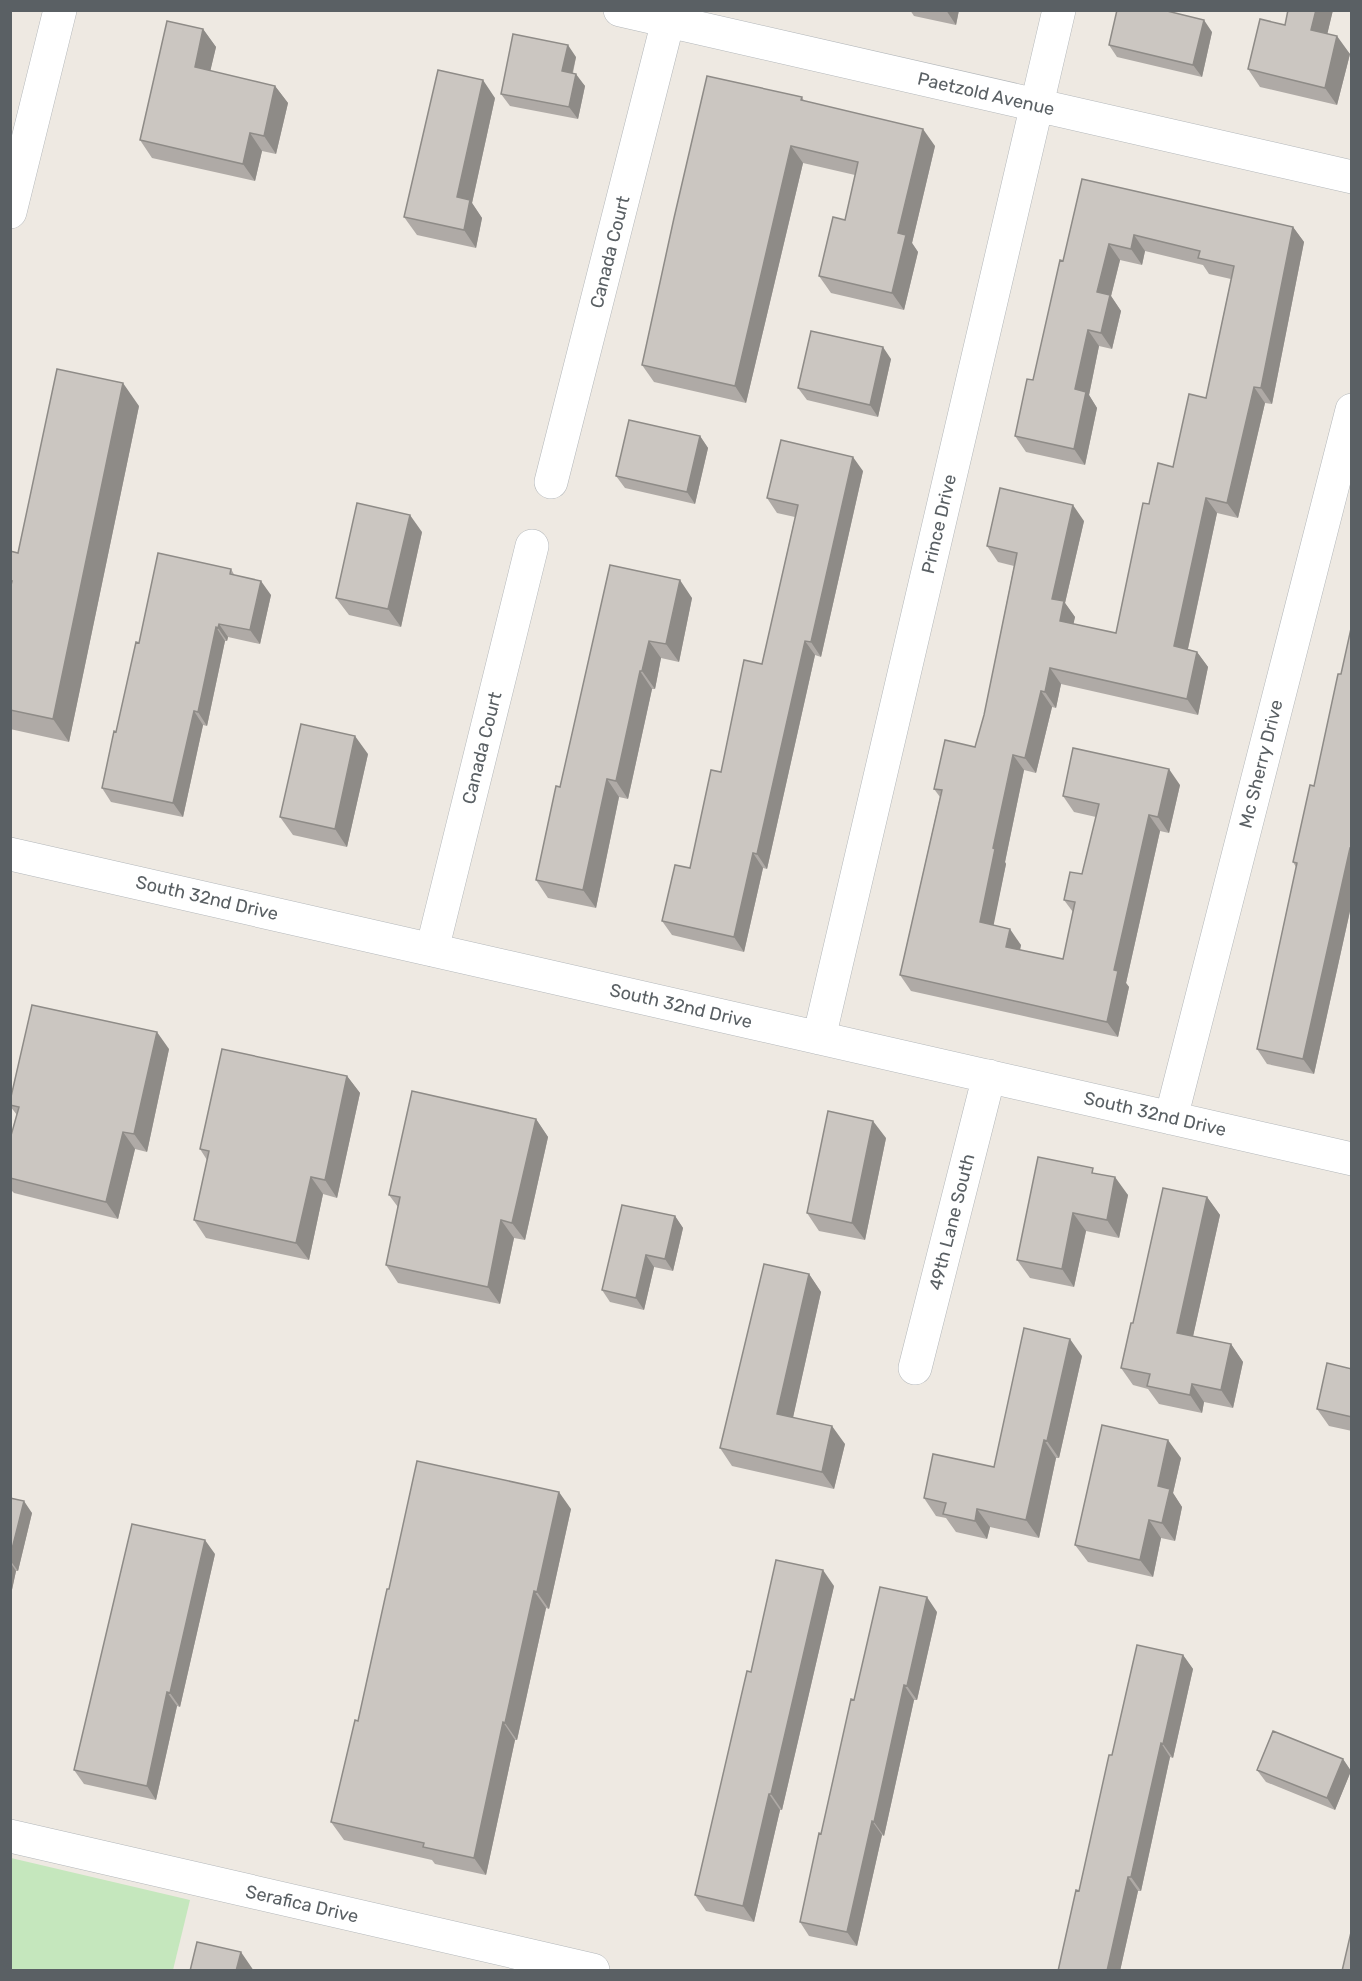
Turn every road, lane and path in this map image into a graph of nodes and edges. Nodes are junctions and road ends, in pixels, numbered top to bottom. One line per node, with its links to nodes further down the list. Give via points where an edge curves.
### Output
1 (60, 10): 8 (street)
2 (620, 10): 5 (street, Paetzold Avenue)
3 (1059, 10): 6 (street, Prince Drive)
4 (702, 20): 5 (street, Paetzold Avenue); 6 (street, Paetzold Avenue)
5 (668, 21): 10 (street, Canada Court)
6 (1036, 105): 7 (street, Paetzold Avenue); 14 (street, Prince Drive)
7 (1352, 177)
8 (10, 212)
9 (1352, 410): 16 (street, Mc Sherry Drive)
10 (551, 482)
11 (532, 546): 13 (street, Canada Court)
12 (10, 854): 13 (street, South 32nd Drive)
13 (432, 950): 14 (street, South 32nd Drive)
14 (819, 1038): 15 (street, South 32nd Drive)
15 (989, 1076): 16 (street, South 32nd Drive); 18 (street, 49th Lane South)
16 (1171, 1118): 17 (street, South 32nd Drive)
17 (1352, 1159)
18 (915, 1368)
19 (10, 1836): 20 (street, Serafica Drive)
20 (593, 1971)

